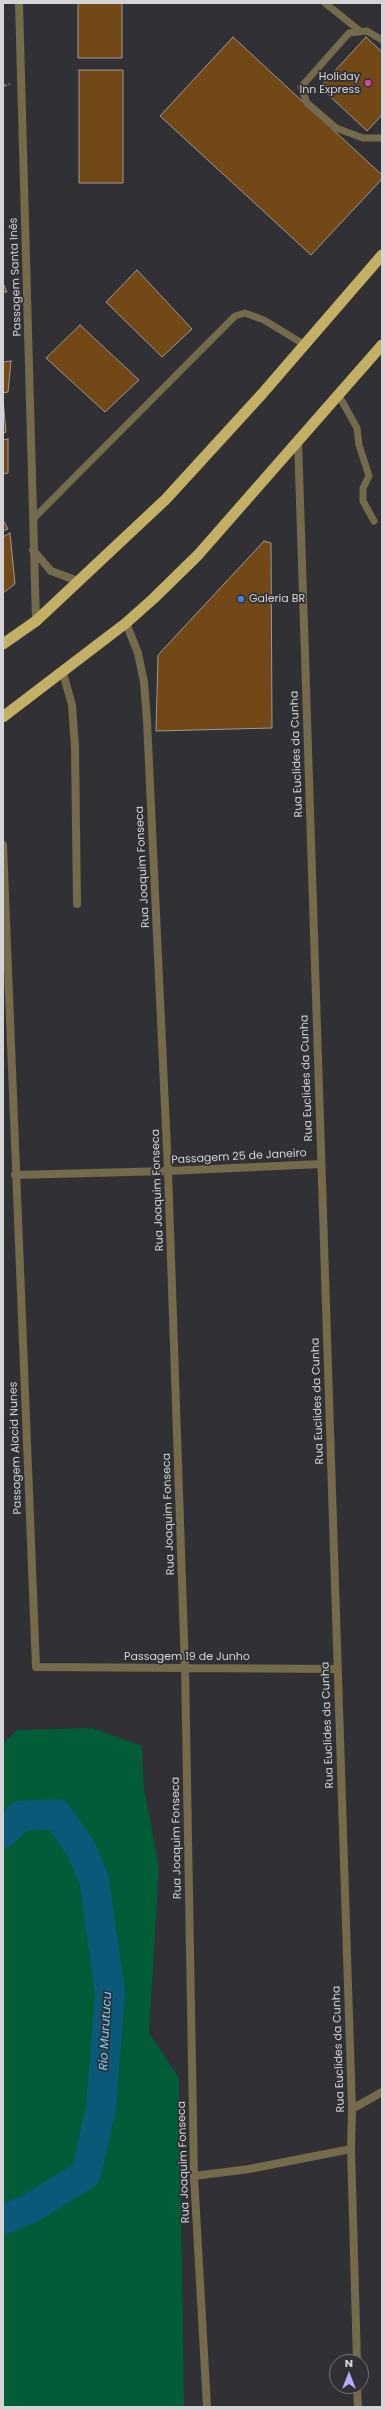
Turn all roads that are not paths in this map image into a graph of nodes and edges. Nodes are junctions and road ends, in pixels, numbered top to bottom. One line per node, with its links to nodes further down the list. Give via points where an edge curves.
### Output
1 (19, 3): 11 (street, Passagem Santa Inês)
2 (325, 3): 3 (lane)
3 (360, 30): 4 (lane, via 375,34); 5 (lane, via 349,33 301,87 307,103 336,128 363,138)
4 (382, 40)
5 (382, 138)
6 (382, 255): 7 (highway)
7 (305, 345): 11 (lane, via 264,320 245,312 235,316); 14 (highway, via 166,499)
8 (382, 345): 9 (highway)
9 (338, 394): 10 (highway); 12 (lane, via 357,428 359,445 370,476 363,488 363,501)
10 (298, 440): 16 (highway, via 198,555); 22 (street, Rua Euclides da Cunha)
11 (33, 519): 13 (street, Passagem Santa Inês)
12 (374, 521)
13 (33, 550): 14 (street, via 51,571); 15 (street, Passagem Santa Inês)
14 (78, 581): 15 (highway)
15 (36, 621): 17 (highway)
16 (126, 623): 18 (highway); 23 (street, Rua Joaquim Fonseca, via 138,653 144,682 147,721)
17 (3, 644)
18 (63, 673): 19 (highway); 21 (street, via 72,705 75,747)
19 (3, 717)
20 (3, 845): 24 (street, Passagem Alacid Nunes)
21 (77, 904)
22 (321, 1164): 23 (street, Passagem 25 de Janeiro); 27 (street, Rua Euclides da Cunha)
23 (168, 1171): 24 (street, Passagem 25 de Janeiro); 26 (street, Rua Joaquim Fonseca)
24 (15, 1175): 25 (street, Passagem Alacid Nunes)
25 (36, 1667): 26 (street, Passagem 19 de Junho)
26 (185, 1668): 27 (street, Passagem 19 de Junho); 31 (street, Rua Joaquim Fonseca)
27 (337, 1669): 29 (street, Rua Euclides da Cunha)
28 (382, 2092): 29 (street)
29 (352, 2109): 30 (street, Rua Euclides da Cunha)
30 (351, 2149): 31 (street); 32 (street, Rua Euclides da Cunha)
31 (194, 2176): 34 (street, Rua Joaquim Fonseca)
32 (357, 2354)
33 (357, 2394): 35 (street)
34 (207, 2407)
35 (358, 2407)

